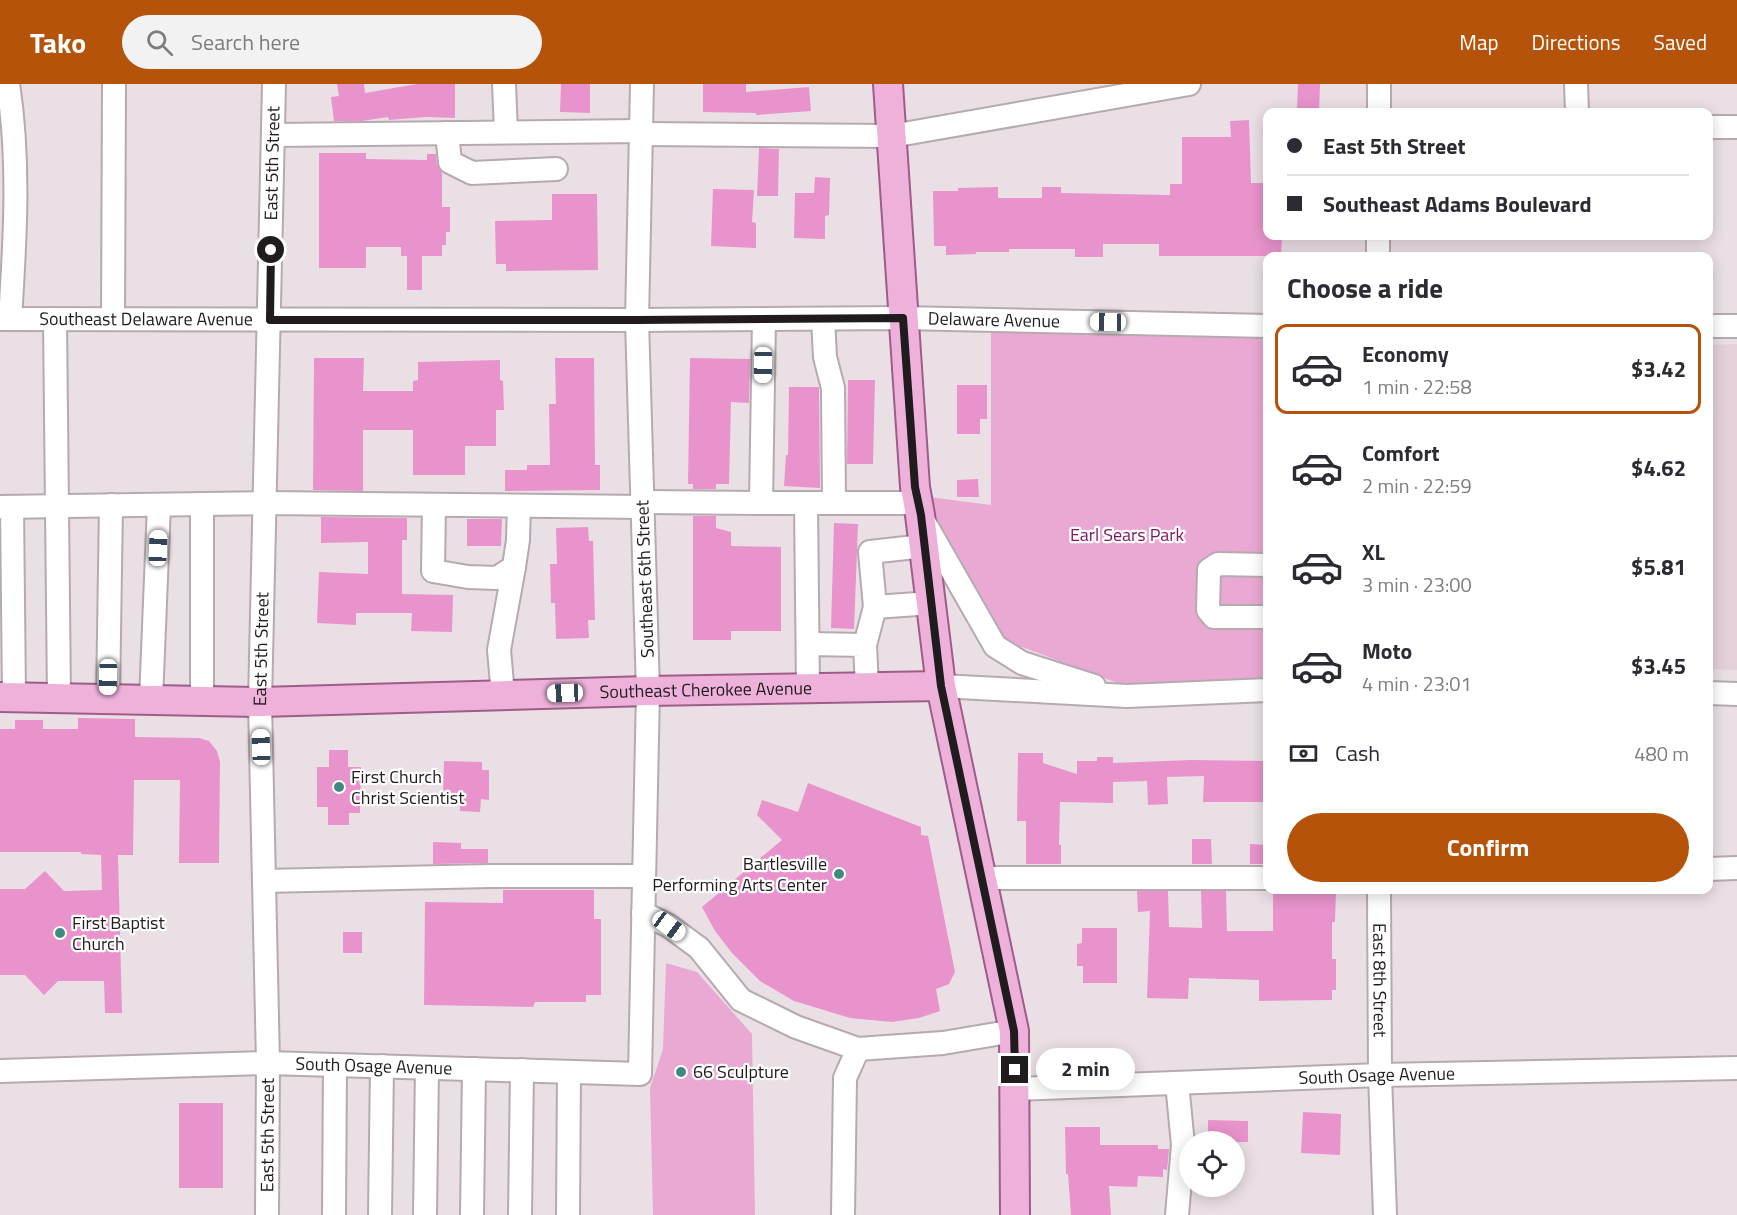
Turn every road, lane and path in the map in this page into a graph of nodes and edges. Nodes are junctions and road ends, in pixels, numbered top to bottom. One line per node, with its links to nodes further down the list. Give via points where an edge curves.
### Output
1 (8, 84): 21 (street, via 15,147 13,275)
2 (114, 84): 23 (street)
3 (274, 84): 17 (street, East 5th Street)
4 (504, 84): 14 (street)
5 (642, 84): 16 (street, Southeast 6th Street)
6 (888, 84): 18 (main road)
7 (1189, 84): 18 (street)
8 (1379, 84): 10 (street)
9 (1576, 84): 11 (street)
10 (1378, 108)
11 (1577, 108)
12 (1713, 127): 13 (street)
13 (1737, 127)
14 (506, 132): 15 (street); 16 (street)
15 (447, 133): 17 (street); 19 (street, via 450,162 472,173)
16 (641, 133): 18 (street); 27 (street, Southeast 6th Street)
17 (273, 135): 26 (street, East 5th Street)
18 (892, 136): 20 (main road)
19 (556, 169)
20 (903, 318): 25 (street, Southeast Delaware Avenue); 28 (street, Delaware Avenue); 43 (main road)
21 (5, 319): 22 (street, Southeast Delaware Avenue)
22 (55, 319): 23 (street, Southeast Delaware Avenue); 39 (street)
23 (113, 319): 26 (street, Southeast Delaware Avenue)
24 (764, 319): 25 (street, Southeast Delaware Avenue); 27 (street, Southeast Delaware Avenue); 31 (street)
25 (823, 319): 34 (street, via 825,357 833,388)
26 (270, 320): 27 (street, Southeast Delaware Avenue); 33 (street, East 5th Street)
27 (637, 320): 36 (street, Southeast 6th Street)
28 (1263, 326)
29 (1713, 326): 30 (street)
30 (1737, 326)
31 (760, 502): 32 (street); 36 (street)
32 (806, 502): 34 (street); 50 (street)
33 (266, 503): 35 (street); 38 (street); 66 (street, East 5th Street)
34 (834, 503): 43 (street)
35 (202, 504): 37 (street); 65 (street)
36 (643, 504): 41 (street); 56 (street, Southeast 6th Street)
37 (159, 505): 40 (street); 64 (street)
38 (434, 505): 41 (street); 46 (street, via 433,570 497,578)
39 (56, 506): 40 (street); 42 (street); 62 (street)
40 (111, 506): 63 (street)
41 (519, 506): 46 (street)
42 (6, 507): 61 (street)
43 (919, 509): 44 (main road); 60 (street, via 995,646 1022,663)
44 (924, 546): 47 (main road); 48 (street, via 870,552)
45 (1263, 565): 49 (street, via 1218,564 1209,570 1208,610 1215,617)
46 (514, 567): 59 (street, via 499,650)
47 (931, 603): 48 (street); 52 (main road)
48 (875, 607): 51 (street)
49 (1263, 617)
50 (808, 644): 51 (street); 54 (street)
51 (865, 645): 53 (street)
52 (941, 686): 53 (main road, Southeast Cherokee Avenue); 60 (street, Southeast Cherokee Avenue); 70 (main road)
53 (867, 687): 54 (main road, Southeast Cherokee Avenue)
54 (808, 688): 56 (main road, Southeast Cherokee Avenue)
55 (1263, 690): 60 (street, Southeast Cherokee Avenue)
56 (648, 691): 59 (main road, Southeast Cherokee Avenue); 69 (street, Southeast 6th Street)
57 (1713, 693): 58 (street)
58 (1737, 694)
59 (502, 695): 66 (main road, Southeast Cherokee Avenue)
60 (1127, 696)
61 (7, 697): 62 (main road, Southeast Cherokee Avenue)
62 (58, 698): 63 (main road, Southeast Cherokee Avenue)
63 (108, 699): 64 (main road, Southeast Cherokee Avenue)
64 (151, 700): 65 (main road, Southeast Cherokee Avenue)
65 (202, 701): 66 (main road, Southeast Cherokee Avenue)
66 (260, 702): 72 (street, East 5th Street)
67 (1737, 868): 68 (street)
68 (1713, 869)
69 (644, 876): 72 (street); 74 (street, Southeast 6th Street)
70 (981, 878): 71 (street); 75 (main road)
71 (1263, 878)
72 (264, 881): 77 (street, East 5th Street)
73 (1378, 894): 87 (street, East 8th Street)
74 (643, 913): 76 (street, via 699,948 741,1000 796,1027); 86 (street, Southeast 6th Street)
75 (1014, 1031): 76 (street, via 943,1043); 89 (main road)
76 (858, 1049): 97 (street, via 845,1078)
77 (268, 1063): 78 (street, South Osage Avenue); 84 (street, South Osage Avenue); 90 (street, East 5th Street)
78 (335, 1065): 79 (street, South Osage Avenue); 91 (street)
79 (382, 1066): 80 (street, South Osage Avenue); 92 (street)
80 (427, 1068): 82 (street, South Osage Avenue); 93 (street)
81 (1737, 1068): 87 (street, South Osage Avenue)
82 (474, 1069): 83 (street, South Osage Avenue); 94 (street)
83 (522, 1070): 85 (street, South Osage Avenue); 95 (street)
84 (0, 1071)
85 (569, 1072): 86 (street, South Osage Avenue); 96 (street)
86 (640, 1074)
87 (1380, 1075): 88 (street, South Osage Avenue); 100 (street, East 8th Street)
88 (1177, 1083): 89 (street, South Osage Avenue); 99 (street, via 1183,1145)
89 (1015, 1089): 98 (main road)
90 (267, 1215)
91 (333, 1215)
92 (381, 1215)
93 (425, 1215)
94 (472, 1215)
95 (520, 1215)
96 (568, 1215)
97 (843, 1215)
98 (1016, 1215)
99 (1177, 1215)
100 (1385, 1215)

